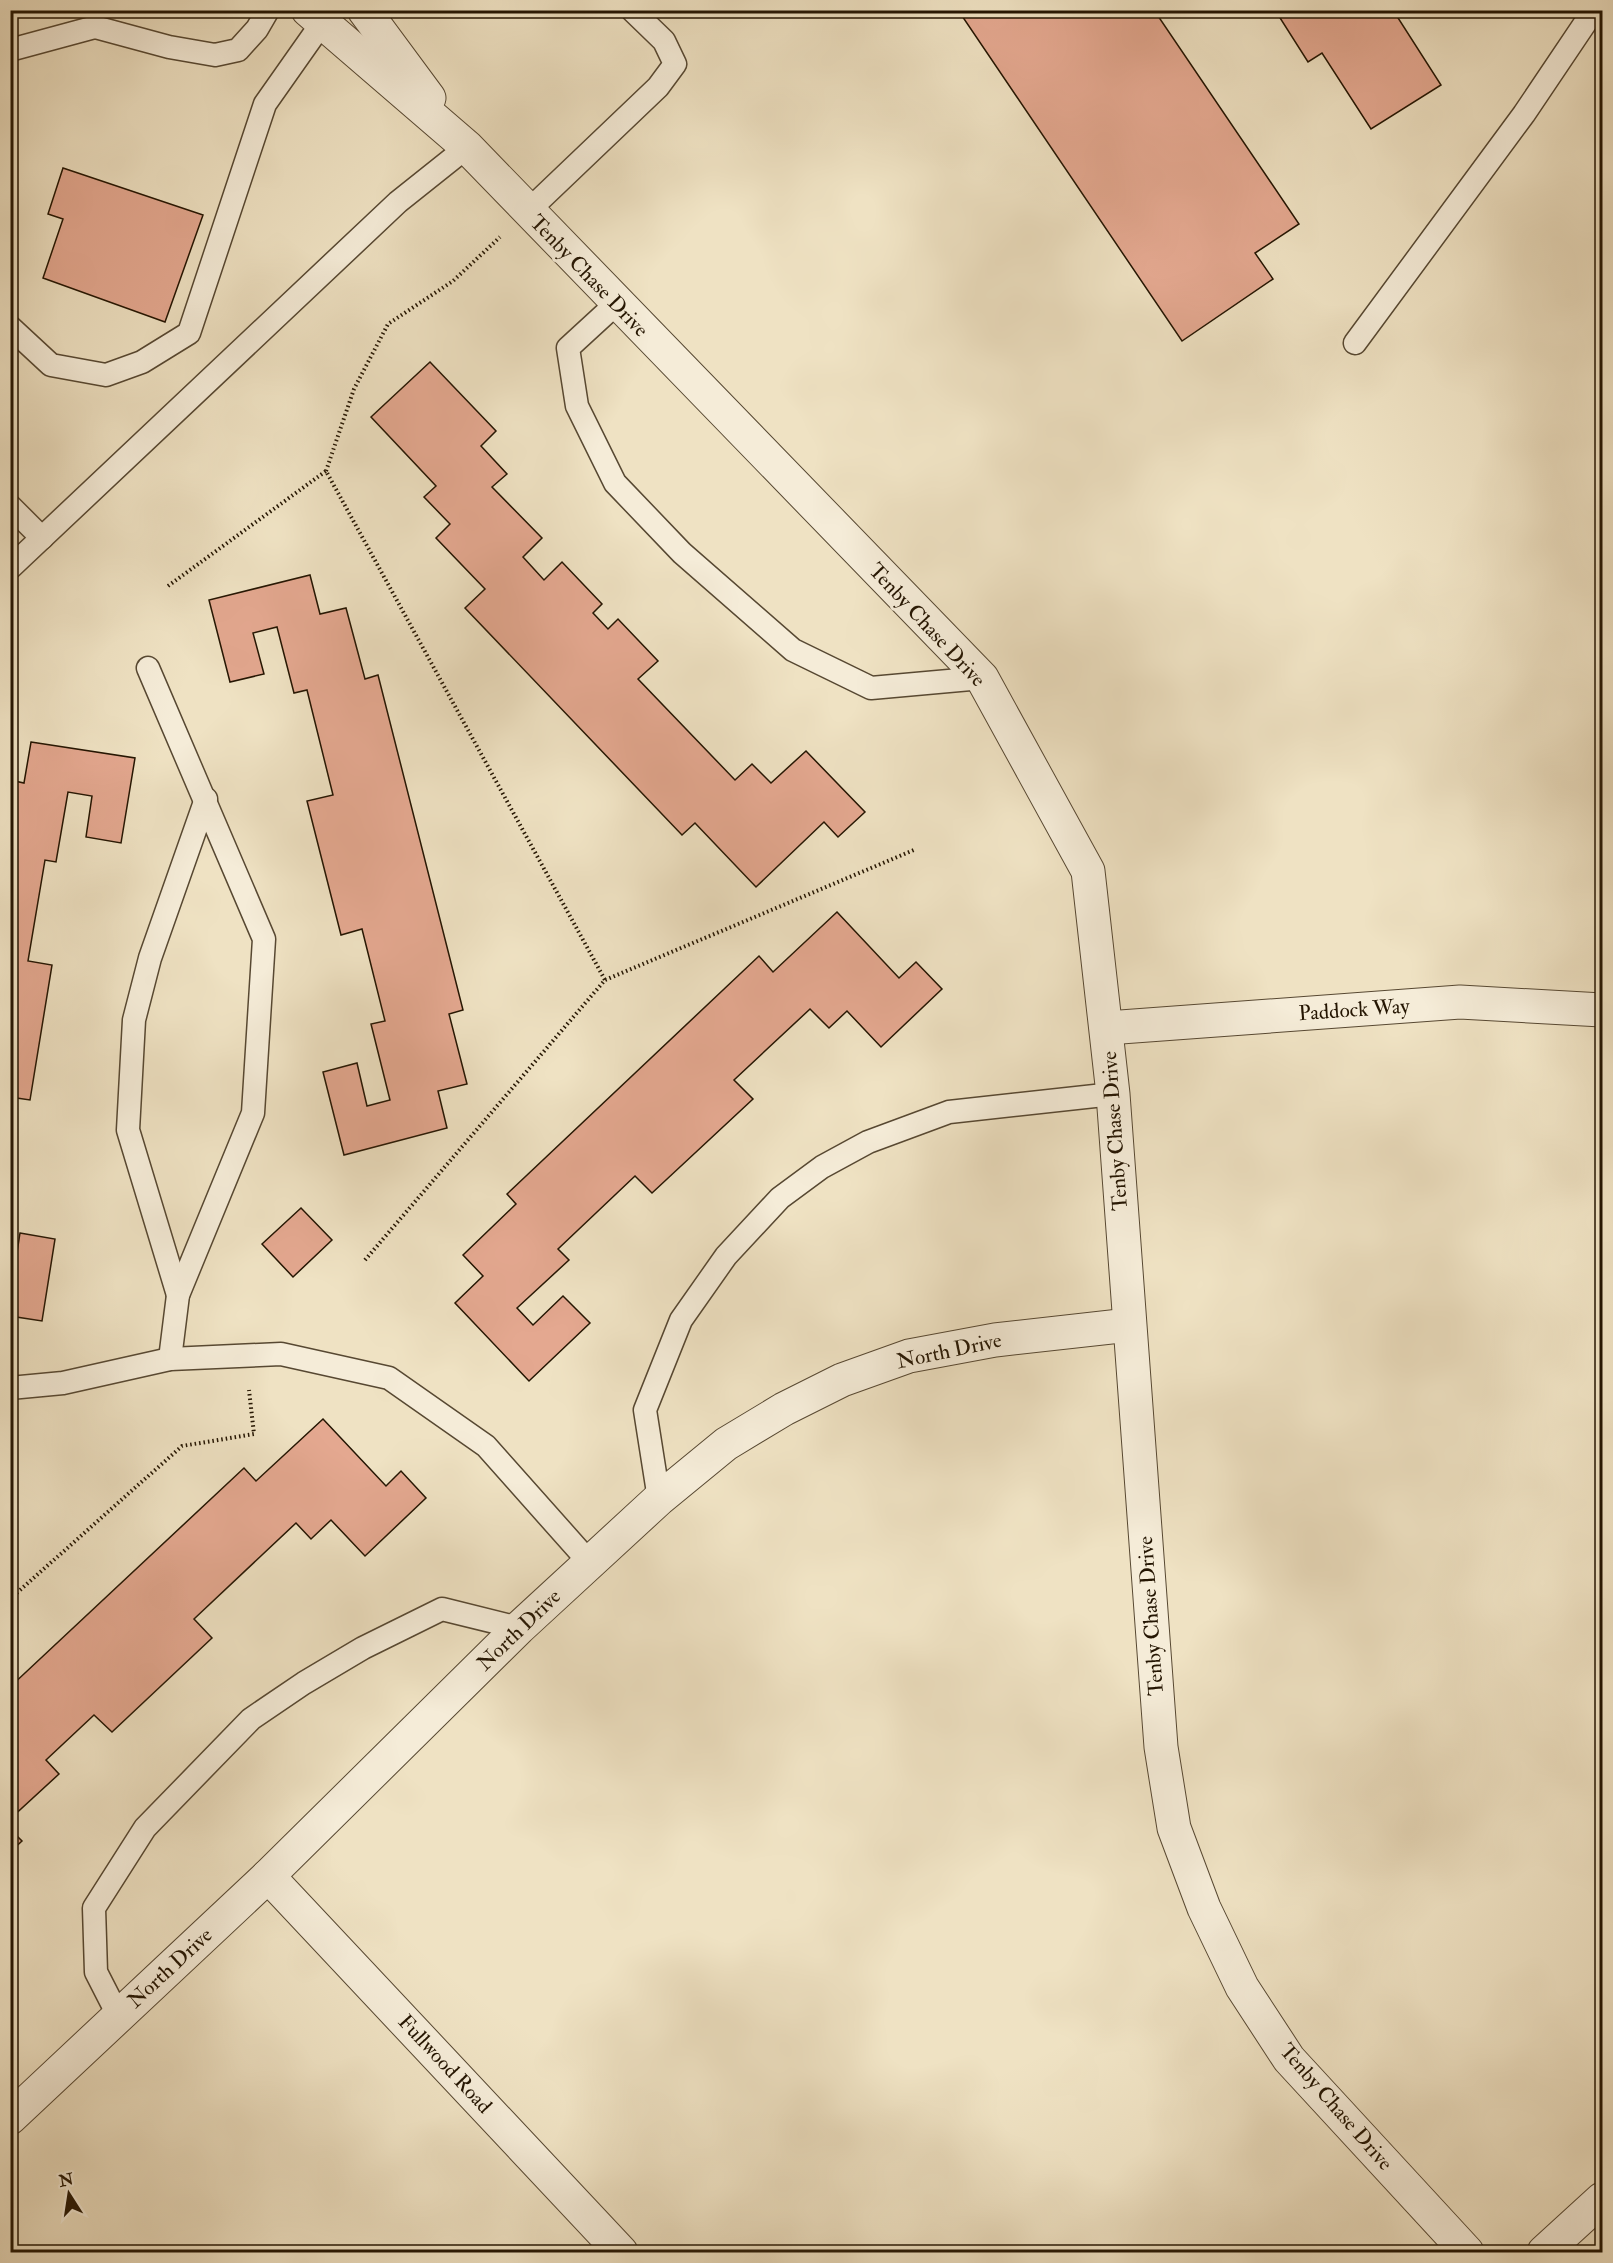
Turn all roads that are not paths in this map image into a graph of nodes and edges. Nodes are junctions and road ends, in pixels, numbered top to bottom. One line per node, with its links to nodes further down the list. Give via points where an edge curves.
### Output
1 (268, 10): 6 (lane, via 238,50 215,55 95,27)
2 (364, 10): 7 (street, Tenby Chase Drive)
3 (632, 10): 8 (lane, via 664,40 675,64 658,87)
4 (1594, 10): 11 (lane, via 1524,114)
5 (315, 17): 7 (street, Tenby Chase Drive); 10 (lane, via 265,104 189,333 142,362 105,375 51,365)
6 (10, 50)
7 (466, 147): 8 (street, Tenby Chase Drive); 13 (lane, via 398,202)
8 (527, 212): 9 (street, Tenby Chase Drive)
9 (617, 303): 16 (street, Tenby Chase Drive); 16 (lane, via 568,348 576,406 615,483 682,553 794,650 871,688)
10 (10, 327)
11 (1355, 342)
12 (10, 506): 13 (lane)
13 (42, 538): 14 (lane)
14 (10, 568)
15 (148, 668): 17 (lane)
16 (982, 678): 19 (street, Tenby Chase Drive, via 1088,871)
17 (206, 799): 21 (lane, via 150,958 134,1020 128,1119 128,1130); 21 (lane, via 264,939 253,1113)
18 (1602, 1010): 19 (street, Paddock Way, via 1460,1002)
19 (1107, 1028): 20 (street, Tenby Chase Drive)
20 (1113, 1094): 22 (street, Tenby Chase Drive); 25 (lane, via 949,1112 868,1142 822,1167 780,1198 726,1256 681,1320 645,1410)
21 (178, 1295): 23 (lane)
22 (1129, 1325): 25 (street, North Drive, via 995,1340 909,1356 842,1380 783,1409 726,1444); 33 (street, Tenby Chase Drive, via 1161,1747 1174,1828 1204,1908 1242,1987 1289,2059)
23 (170, 1359): 24 (lane, via 63,1383); 26 (lane, via 281,1354 389,1378 486,1446)
24 (10, 1388)
25 (659, 1499): 26 (street, North Drive)
26 (590, 1563): 27 (street, North Drive)
27 (519, 1628): 28 (street, North Drive); 29 (lane, via 442,1609 363,1648 251,1719 145,1828 94,1908 96,1972)
28 (268, 1876): 29 (street, North Drive); 32 (street, Fullwood Road)
29 (118, 2017): 30 (street, North Drive)
30 (12, 2113)
31 (1602, 2199): 34 (street)
32 (621, 2253)
33 (1467, 2253)
34 (1544, 2253)

